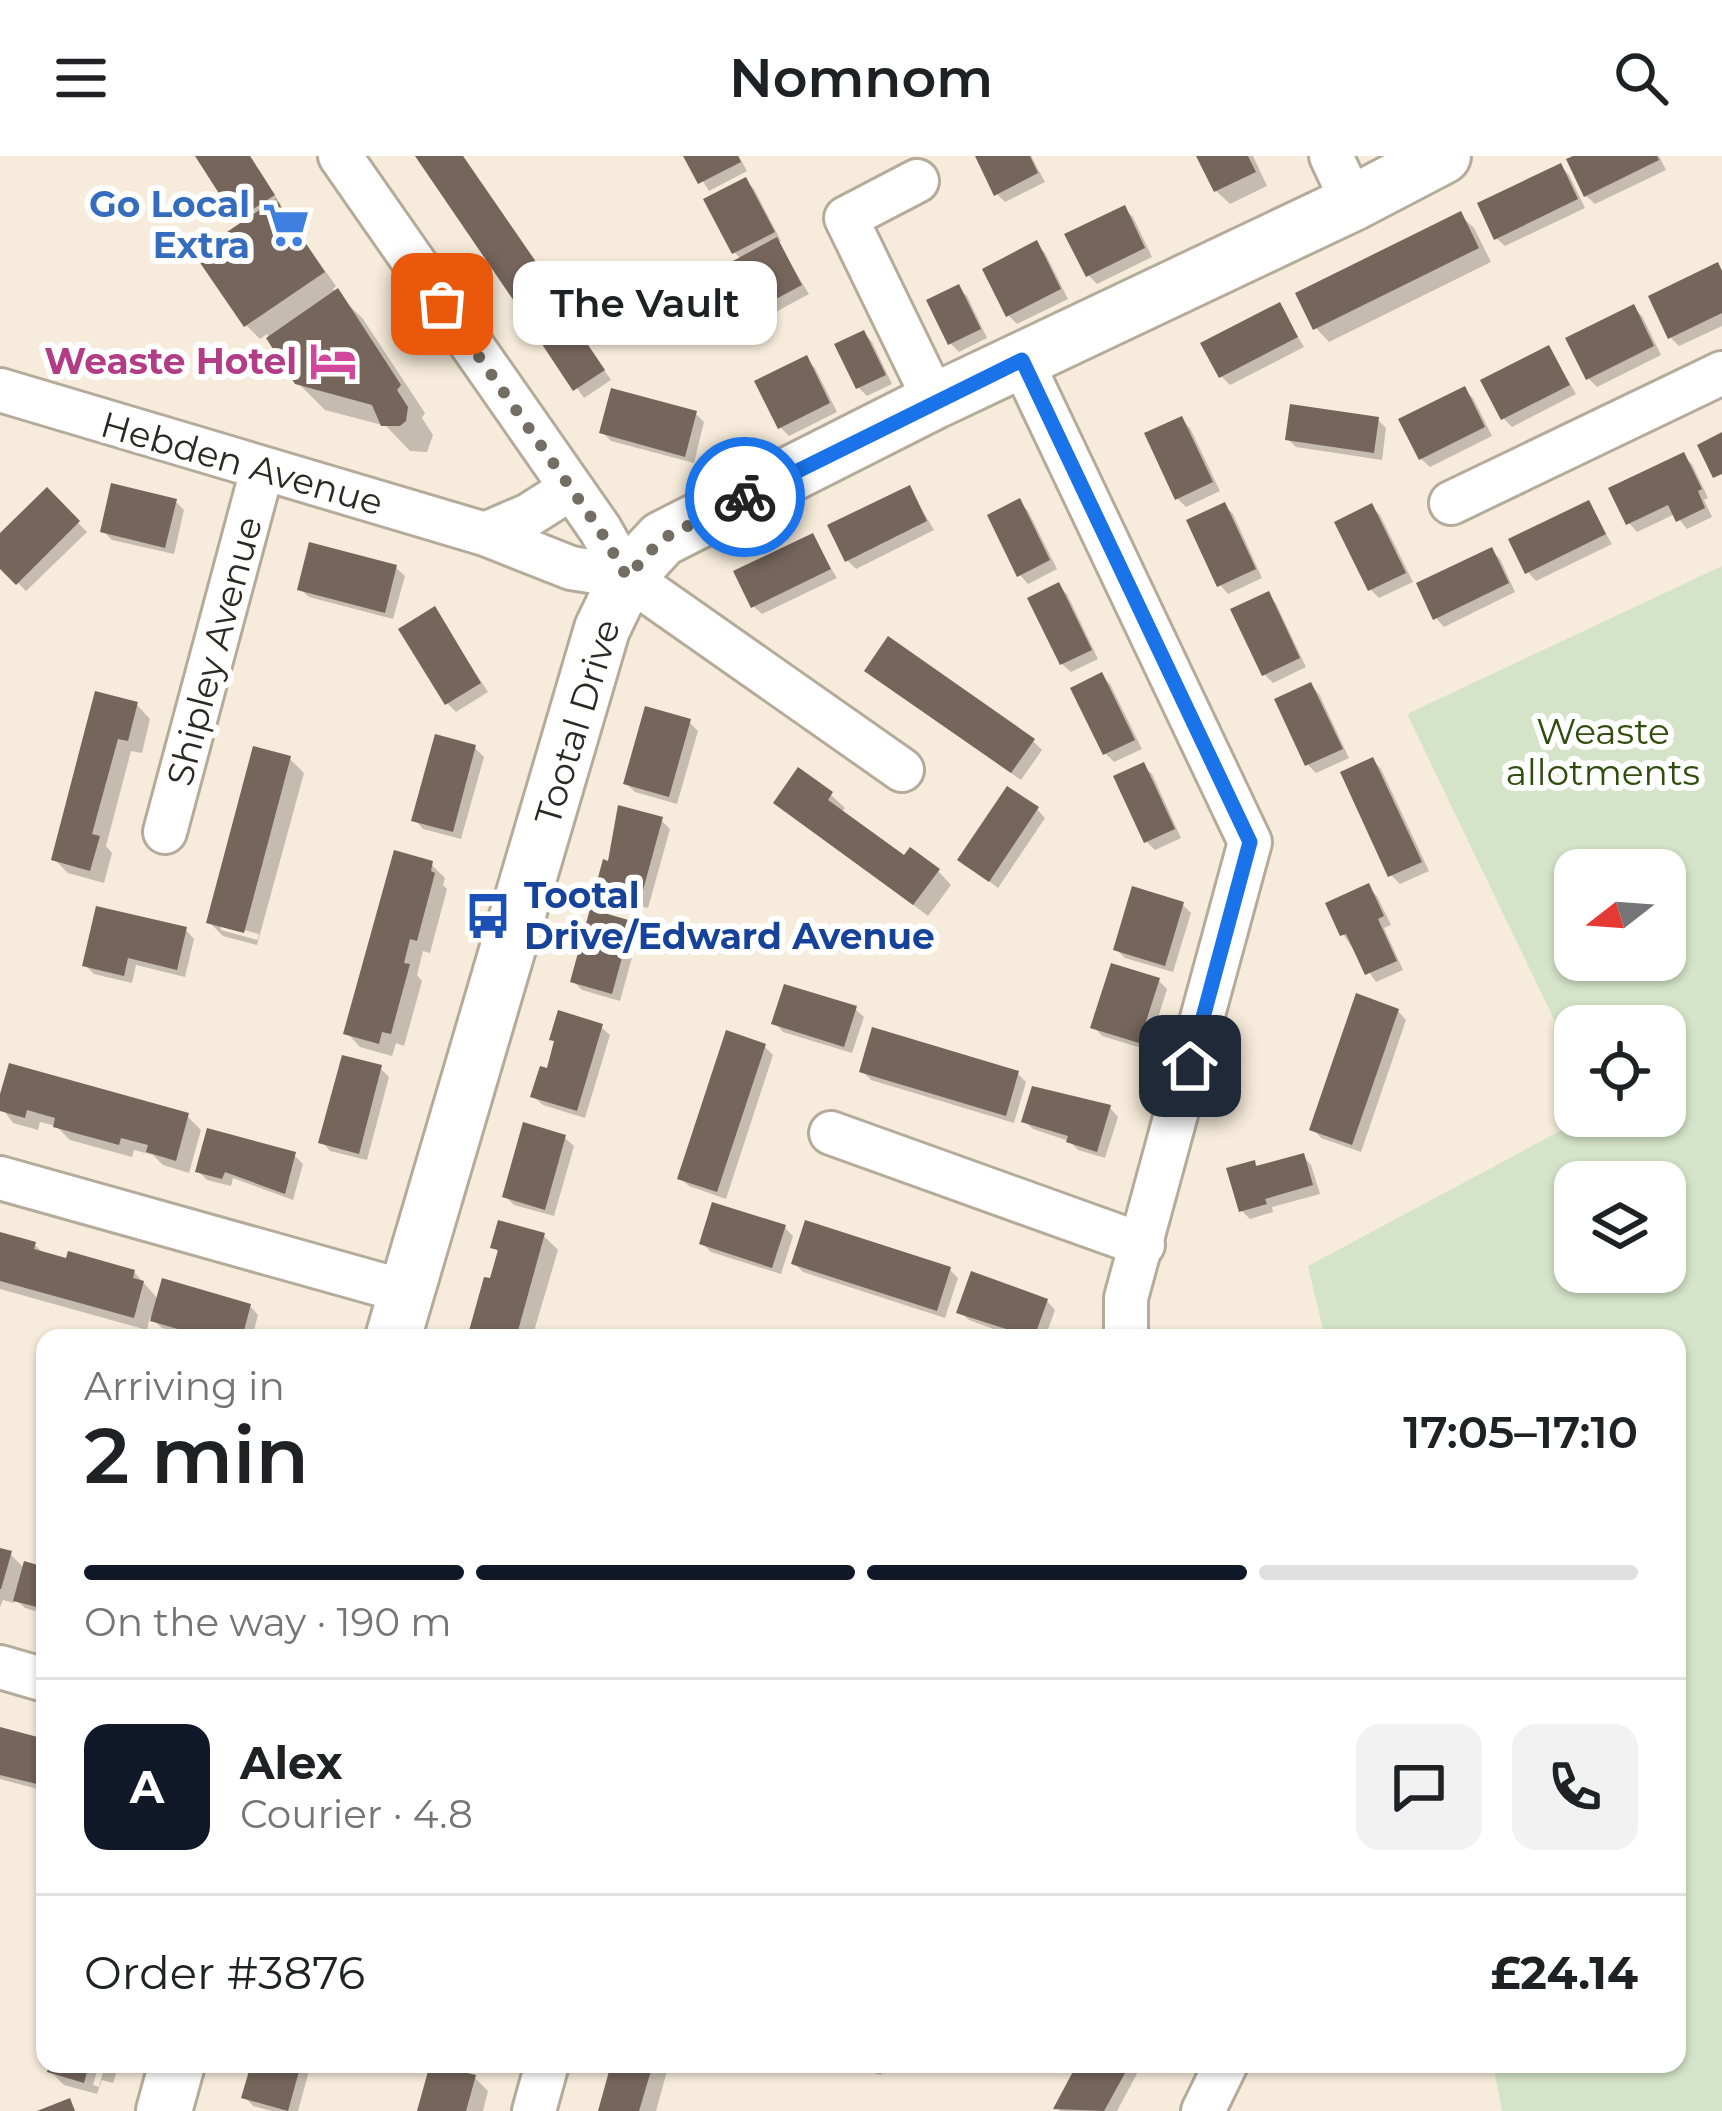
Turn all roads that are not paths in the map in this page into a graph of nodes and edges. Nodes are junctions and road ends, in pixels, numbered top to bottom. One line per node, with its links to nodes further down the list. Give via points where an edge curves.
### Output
1 (340, 156): 10 (street)
2 (1443, 156): 3 (street, Tootal Drive)
3 (1342, 180): 5 (street, Tootal Drive)
4 (917, 181): 8 (street, via 846,218)
5 (1022, 360): 8 (street, Tootal Drive); 18 (street, via 1250,842)
6 (1722, 373): 11 (street)
7 (0, 390): 9 (street, Hebden Avenue)
8 (934, 401): 13 (street, Tootal Drive, via 662,539)
9 (262, 470): 12 (street, Hebden Avenue); 15 (street, Shipley Avenue)
10 (570, 489): 12 (street); 13 (street)
11 (1451, 503)
12 (485, 534): 13 (street, Hebden Avenue, via 571,568)
13 (627, 577): 14 (street); 19 (street, Tootal Drive, via 602,629)
14 (902, 770)
15 (165, 832)
16 (831, 1133): 18 (street)
17 (0, 1178): 19 (street)
18 (1143, 1245): 20 (street, via 1126,1298)
19 (400, 1315)
20 (1126, 1329)
21 (0, 1667): 22 (street)
22 (36, 1677)
23 (175, 2073): 26 (street)
24 (545, 2073): 27 (street)
25 (1222, 2073): 28 (street)
26 (164, 2111)
27 (534, 2111)
28 (1203, 2111)

